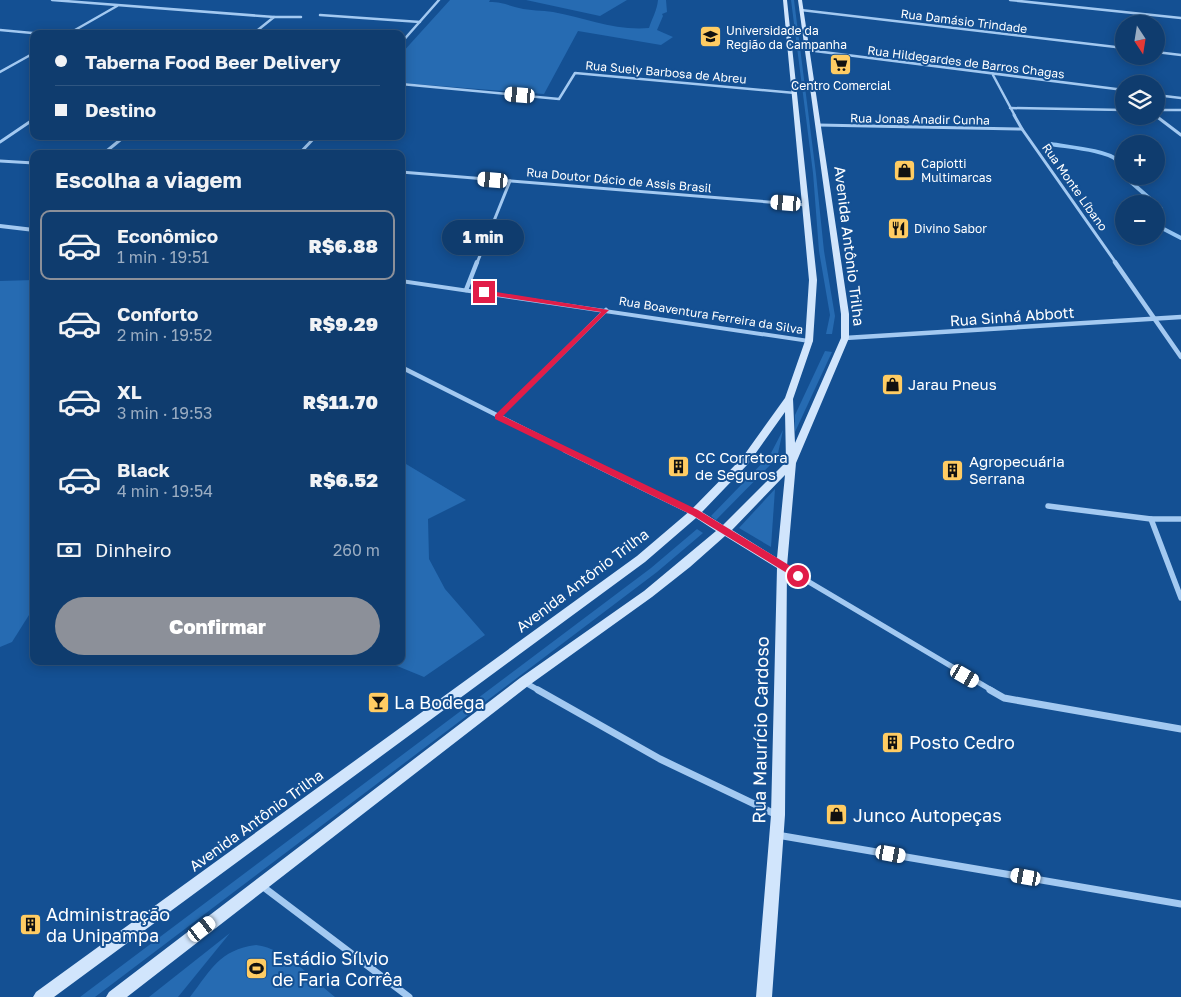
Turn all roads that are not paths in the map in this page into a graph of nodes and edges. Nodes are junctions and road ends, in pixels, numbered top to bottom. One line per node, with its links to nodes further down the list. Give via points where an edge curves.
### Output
1 (52, 0): 6 (street)
2 (440, 0): 12 (street)
3 (785, 0): 27 (main road, Avenida Antônio Trilha)
4 (800, 0): 7 (main road, Avenida Antônio Trilha)
5 (1010, 0): 11 (street)
6 (117, 5): 9 (street); 14 (street)
7 (801, 10): 18 (street, Rua Damásio Trindade); 19 (main road, Avenida Antônio Trilha)
8 (320, 15): 12 (street)
9 (274, 17): 10 (street); 15 (street)
10 (301, 17)
11 (1181, 18)
12 (420, 22): 17 (street)
13 (0, 30): 16 (street)
14 (75, 30)
15 (258, 30)
16 (30, 33)
17 (405, 39)
18 (1115, 47)
19 (807, 50): 24 (street, Rua Hildegardes de Barros Chagas); 36 (main road, Avenida Antônio Trilha)
20 (1165, 53): 22 (street)
21 (30, 55): 23 (street)
22 (1181, 55)
23 (0, 72)
24 (993, 75): 26 (street, Rua Hildegardes de Barros Chagas); 30 (street, Rua Monte Líbano)
25 (405, 84): 27 (street, Rua Suely Barbosa de Abreu, via 560,99 575,73)
26 (1115, 90)
27 (794, 93): 48 (main road, Avenida Antônio Trilha)
28 (1165, 96): 29 (street)
29 (1181, 98)
30 (1010, 108): 31 (street); 37 (street, Rua Monte Líbano)
31 (1115, 110)
32 (1165, 110): 33 (street)
33 (1181, 110)
34 (30, 122): 41 (street)
35 (1165, 123): 38 (street)
36 (818, 126): 37 (street, Rua Jonas Anadir Cunha); 56 (main road, Avenida Antônio Trilha, via 845,314)
37 (1022, 130): 55 (street, Rua Monte Líbano)
38 (1181, 135)
39 (120, 140): 42 (street)
40 (312, 140): 43 (street)
41 (0, 142)
42 (108, 150)
43 (303, 150)
44 (0, 161): 45 (street)
45 (30, 162)
46 (405, 172): 47 (street, Rua Doutor Dácio de Assis Brasil)
47 (510, 181): 48 (street, Rua Doutor Dácio de Assis Brasil); 52 (street)
48 (806, 205): 57 (main road, Avenida Antônio Trilha, via 813,280)
49 (0, 226): 50 (street)
50 (30, 230)
51 (405, 282): 52 (street, Rua Boaventura Ferreira da Silva)
52 (466, 290): 53 (street, Rua Boaventura Ferreira da Silva)
53 (606, 310): 57 (street, Rua Boaventura Ferreira da Silva); 61 (street)
54 (1181, 317): 55 (street, Rua Sinhá Abbott)
55 (1155, 318): 56 (street, Rua Sinhá Abbott); 58 (street, Rua Monte Líbano)
56 (845, 338): 62 (main road, Avenida Antônio Trilha)
57 (810, 341): 60 (main road, Avenida Antônio Trilha)
58 (1181, 357)
59 (405, 369): 61 (street)
60 (789, 398): 62 (main road); 64 (main road, Avenida Antônio Trilha, via 745,461)
61 (498, 417): 64 (street)
62 (791, 463): 67 (main road, Avenida Antônio Trilha); 68 (main road, Rua Maurício Cardoso)
63 (1048, 506): 65 (street)
64 (695, 513): 67 (main road); 76 (main road, Avenida Antônio Trilha, via 641,559)
65 (1151, 519): 66 (street); 69 (street)
66 (1181, 519)
67 (724, 531): 68 (main road); 70 (main road, Avenida Antônio Trilha, via 648,594)
68 (782, 566): 71 (street, via 1004,698); 72 (main road, Rua Maurício Cardoso)
69 (1181, 598)
70 (524, 682): 72 (street, via 660,759); 74 (main road, Avenida Antônio Trilha)
71 (1181, 730)
72 (778, 815): 73 (main road, Rua Maurício Cardoso)
73 (776, 835): 75 (street); 79 (main road, Rua Maurício Cardoso)
74 (260, 884): 77 (main road, Avenida Antônio Trilha); 78 (street)
75 (1181, 904)
76 (41, 997)
77 (114, 997)
78 (410, 997)
79 (764, 997)

